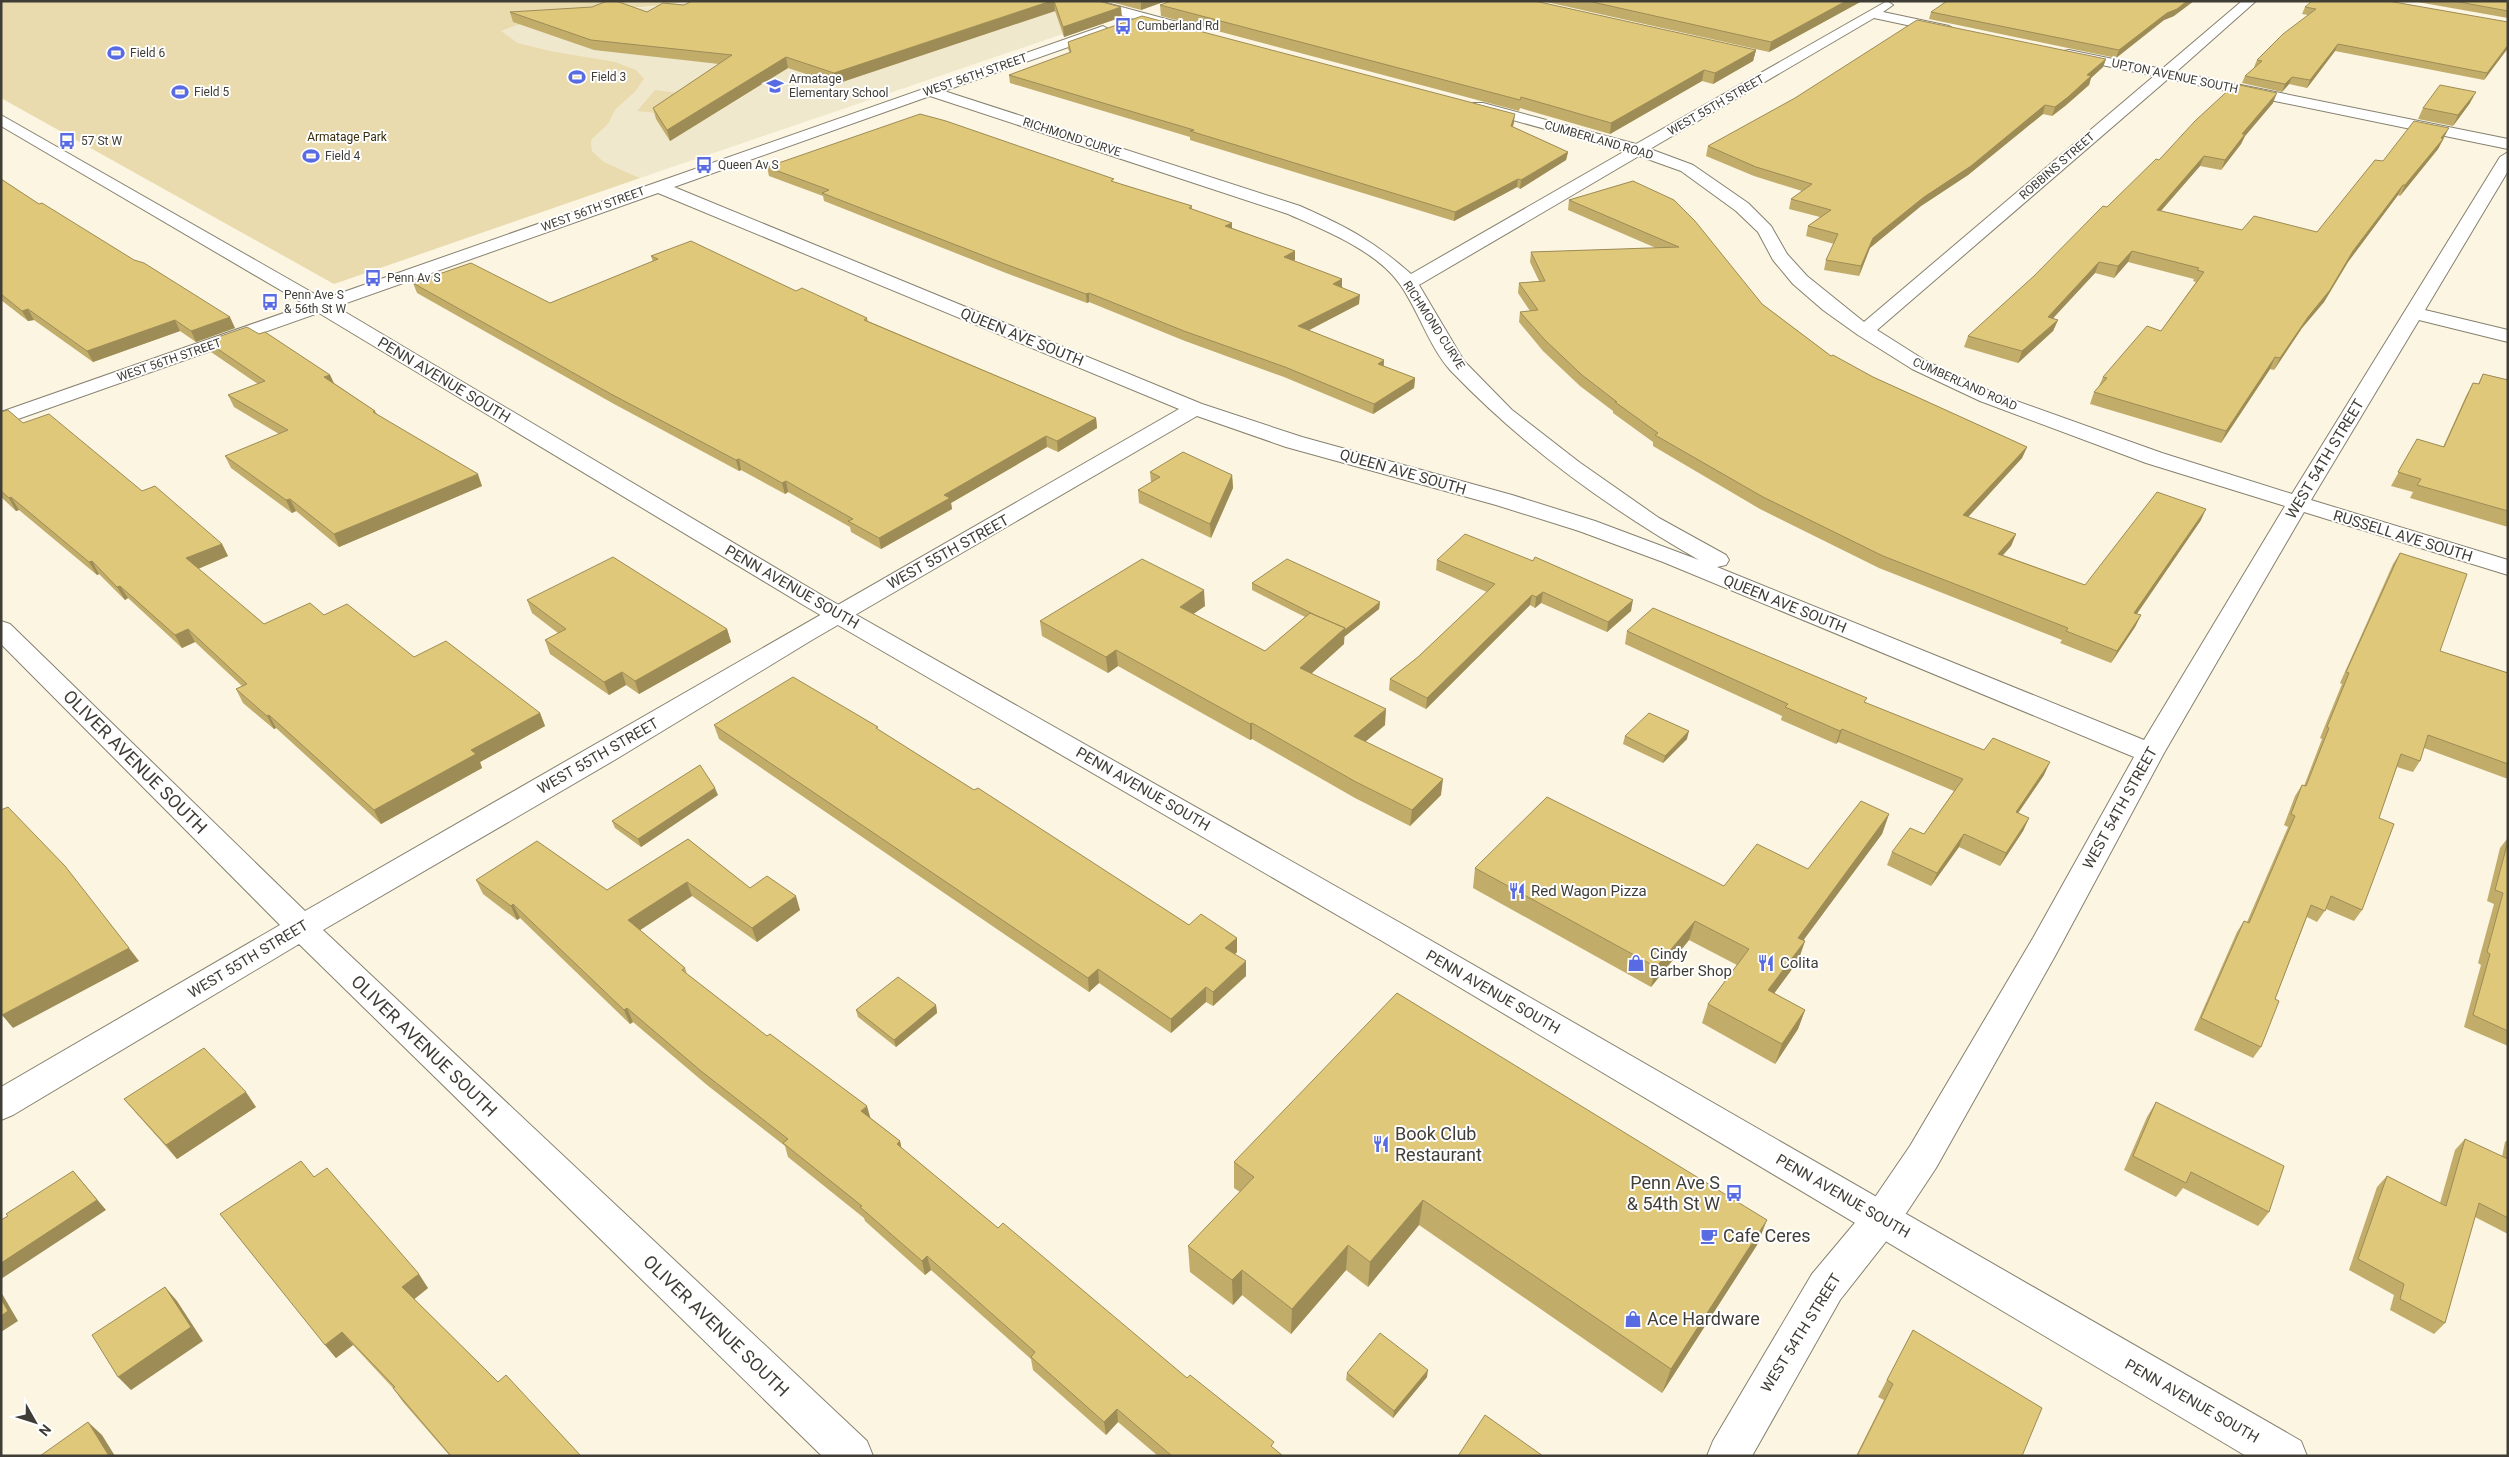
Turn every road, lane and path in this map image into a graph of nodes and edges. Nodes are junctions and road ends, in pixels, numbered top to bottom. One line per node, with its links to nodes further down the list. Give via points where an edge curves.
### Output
1 (1083, 1): 6 (street)
2 (1893, 1): 5 (street, WEST 55TH STREET)
3 (2250, 1): 12 (street, ROBBINS STREET)
4 (1170, 7): 6 (street, WEST 56TH STREET)
5 (1872, 14): 8 (street); 11 (street, WEST 55TH STREET)
6 (1141, 17): 7 (street); 13 (street, WEST 56TH STREET)
7 (1193, 30)
8 (1967, 34)
9 (2051, 51): 12 (street, UPTON AVENUE SOUTH)
10 (1768, 59): 11 (street)
11 (1787, 63): 17 (street, WEST 55TH STREET)
12 (2164, 74): 16 (street, UPTON AVENUE SOUTH); 23 (street, ROBBINS STREET)
13 (930, 91): 19 (street, WEST 56TH STREET); 20 (street, RICHMOND CURVE, via 1294,210 1339,230 1377,253)
14 (1469, 103): 17 (street, CUMBERLAND ROAD)
15 (3, 121): 21 (street, PENN AVENUE SOUTH)
16 (2508, 144)
17 (1638, 150): 20 (street, WEST 55TH STREET); 23 (street, CUMBERLAND ROAD, via 1687,168 1742,207 1765,230 1779,256 1800,280)
18 (2508, 157): 22 (street, WEST 54TH STREET)
19 (657, 186): 21 (street, WEST 56TH STREET); 25 (street, QUEEN AVE SOUTH)
20 (1409, 283): 31 (street, RICHMOND CURVE, via 1456,364 1504,414 1571,467 1651,523 1750,579)
21 (322, 307): 26 (street, WEST 56TH STREET); 29 (street, PENN AVENUE SOUTH)
22 (2414, 313): 24 (street); 27 (street, WEST 54TH STREET)
23 (1865, 331): 27 (street, CUMBERLAND ROAD, via 1919,365 1987,396 2154,458)
24 (2508, 336)
25 (1195, 408): 29 (street, WEST 55TH STREET); 31 (street, QUEEN AVE SOUTH, via 1294,442 1587,526)
26 (1, 419)
27 (2298, 503): 28 (street, RUSSELL AVE SOUTH); 32 (street, WEST 54TH STREET)
28 (2508, 568)
29 (838, 614): 33 (street, WEST 55TH STREET); 35 (street, PENN AVENUE SOUTH)
30 (1, 629): 33 (street, OLIVER AVENUE SOUTH)
31 (1865, 637): 32 (street, QUEEN AVE SOUTH)
32 (2150, 753): 35 (street, WEST 54TH STREET, via 1923,1157)
33 (301, 928): 34 (street, WEST 55TH STREET); 36 (street, OLIVER AVENUE SOUTH)
34 (1, 1105)
35 (1882, 1218): 37 (street, WEST 54TH STREET, via 1826,1287); 38 (street, PENN AVENUE SOUTH)
36 (852, 1456)
37 (1728, 1456)
38 (2286, 1456)

